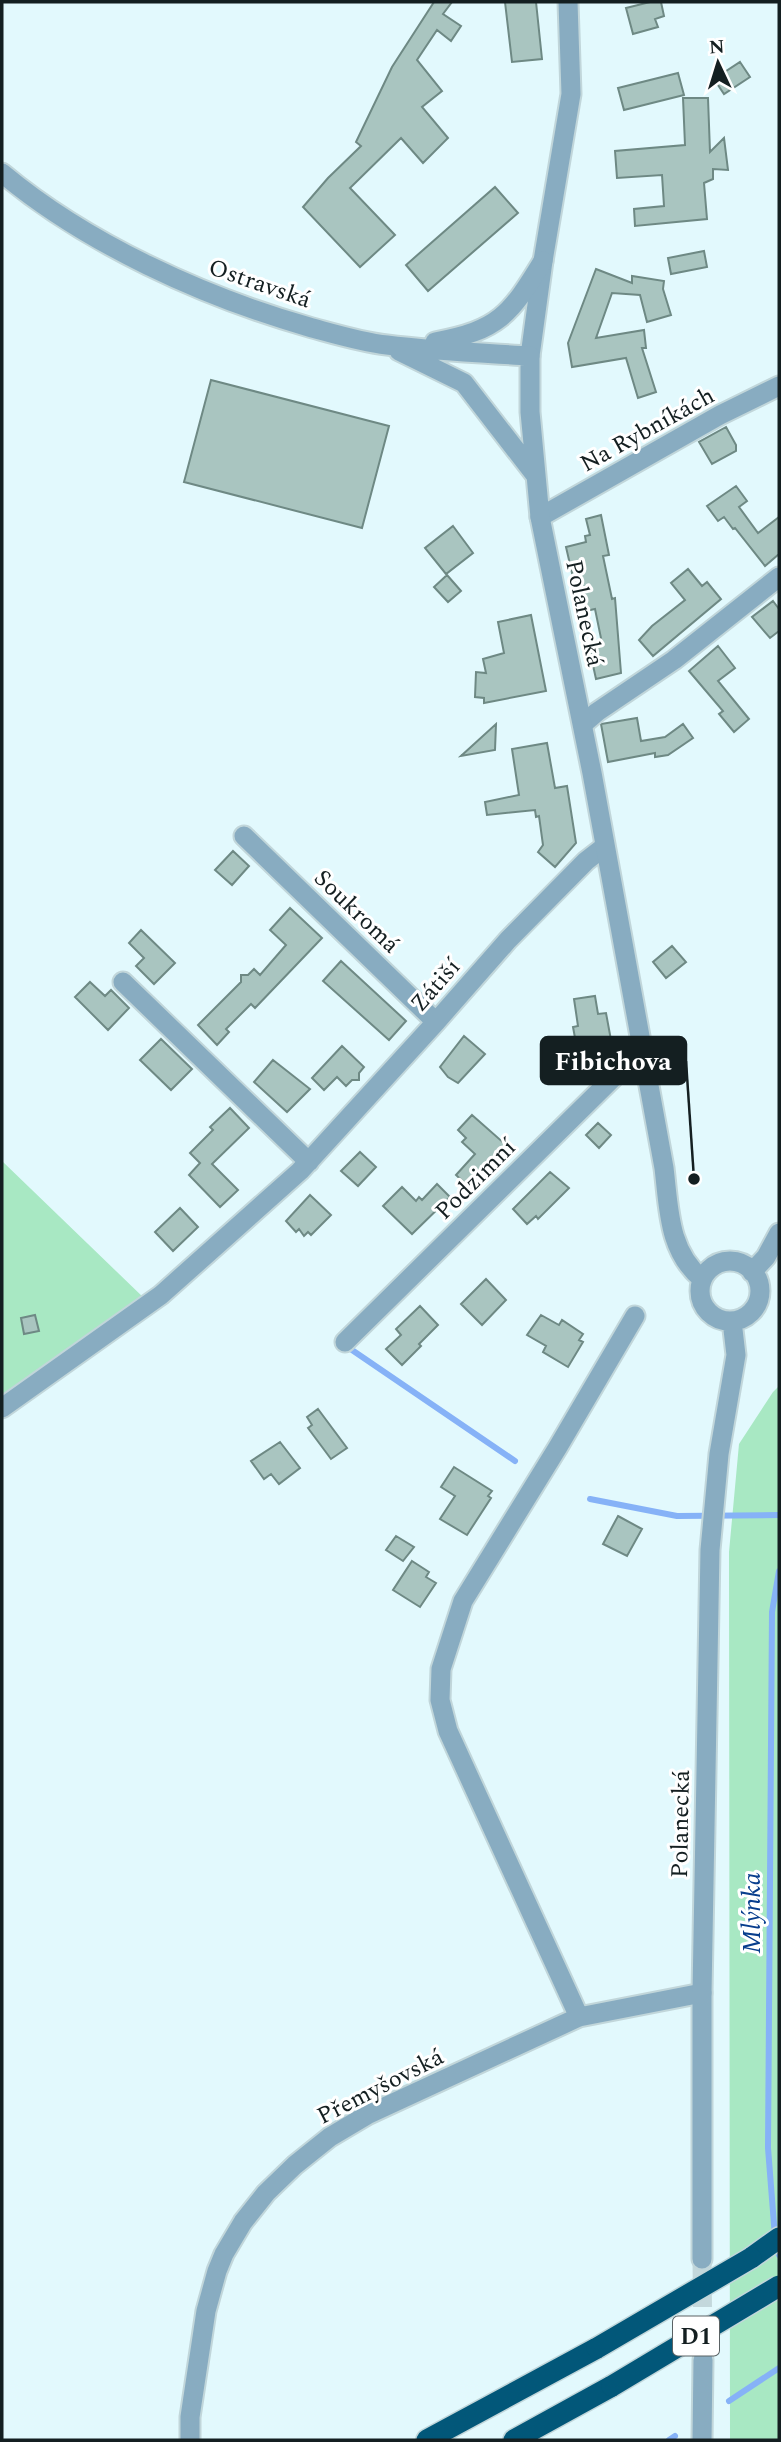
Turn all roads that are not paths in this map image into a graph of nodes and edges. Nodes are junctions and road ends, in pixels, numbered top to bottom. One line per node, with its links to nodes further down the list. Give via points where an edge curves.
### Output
1 (568, 2): 3 (street, Polanecká, via 571,94)
2 (2, 173): 4 (street, Ostravská, via 117,249 197,288 287,321)
3 (543, 261): 4 (street, via 519,300 495,324 432,343); 5 (street, Polanecká)
4 (385, 345): 5 (street, Ostravská); 7 (street, via 464,383)
5 (530, 356): 7 (street, Polanecká)
6 (779, 386): 8 (street, Na Rybníkách)
7 (536, 476): 8 (street, Polanecká)
8 (540, 517): 10 (street, Polanecká)
9 (779, 577): 10 (street)
10 (583, 724): 12 (street, Polanecká)
11 (244, 836): 14 (street, Soukromá)
12 (604, 847): 14 (street, Zátiší, via 508,940); 15 (street, Polanecká)
13 (123, 982): 16 (street)
14 (436, 1022): 16 (street, Zátiší)
15 (643, 1056): 19 (street, Polanecká, via 672,1231 682,1258); 22 (street, Podzimní, via 625,1066)
16 (309, 1162): 23 (street, Zátiší, via 161,1295)
17 (779, 1233): 18 (street)
18 (752, 1272): 19 (street, via 741,1263 727,1261 714,1265); 21 (street, via 759,1284 757,1302 749,1314)
19 (702, 1279): 21 (street, via 705,1308 719,1319)
20 (635, 1316): 25 (street, via 463,1601 441,1669 440,1700 448,1731)
21 (732, 1321): 24 (street, Polanecká, via 736,1355 719,1454 710,1550)
22 (345, 1342)
23 (2, 1408)
24 (702, 1993): 25 (street, Přemyšovská); 27 (street, Polanecká)
25 (579, 2017): 30 (street, Přemyšovská, via 367,2115 312,2151 266,2193 234,2235 214,2281)
26 (779, 2238): 31 (highway, D1, bridge, via 597,2348)
27 (702, 2259)
28 (779, 2286): 32 (highway, D1, bridge)
29 (703, 2360): 33 (street)
30 (190, 2440)
31 (427, 2440)
32 (514, 2440)
33 (702, 2440)

